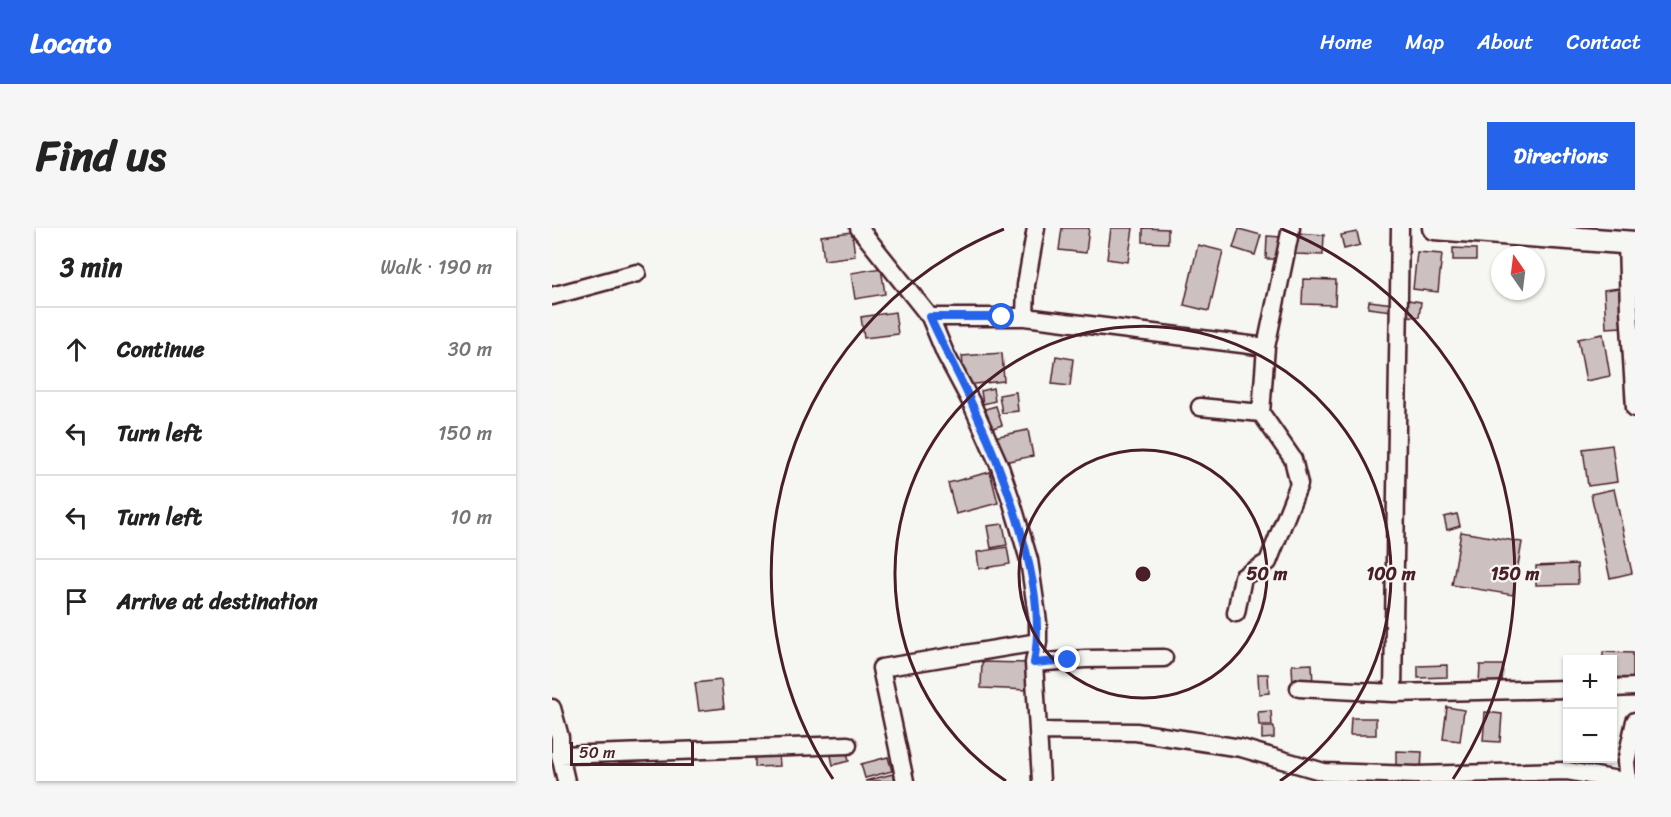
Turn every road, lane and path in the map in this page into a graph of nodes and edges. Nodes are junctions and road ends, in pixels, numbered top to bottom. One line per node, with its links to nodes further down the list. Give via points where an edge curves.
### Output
1 (859, 228): 9 (street)
2 (1035, 228): 10 (street)
3 (1291, 228): 11 (street)
4 (1400, 228): 23 (street)
5 (1444, 228): 6 (street)
6 (1631, 243): 13 (street, via 1629,309)
7 (637, 273): 8 (street)
8 (552, 296)
9 (930, 317): 10 (street); 16 (street, via 1000,467 1012,503 1029,560)
10 (1025, 317): 11 (street)
11 (1266, 347): 14 (street)
12 (1200, 407): 14 (street)
13 (1635, 408)
14 (1261, 413): 15 (street, via 1293,459 1299,484 1268,562 1243,577)
15 (1236, 613)
16 (1038, 642): 18 (street); 31 (street, via 881,668)
17 (1164, 658): 18 (street)
18 (1034, 663): 26 (street)
19 (1635, 687): 21 (street)
20 (1299, 688): 23 (street)
21 (1617, 688)
22 (1563, 689): 23 (street)
23 (1393, 693)
24 (552, 708): 27 (street)
25 (1635, 721): 33 (street)
26 (1038, 731): 32 (street); 33 (street, via 1136,732 1240,748 1324,772 1416,775 1567,771)
27 (556, 738): 29 (street)
28 (848, 745): 29 (street)
29 (560, 755): 30 (street)
30 (566, 781)
31 (905, 781)
32 (1041, 781)
33 (1626, 781)

